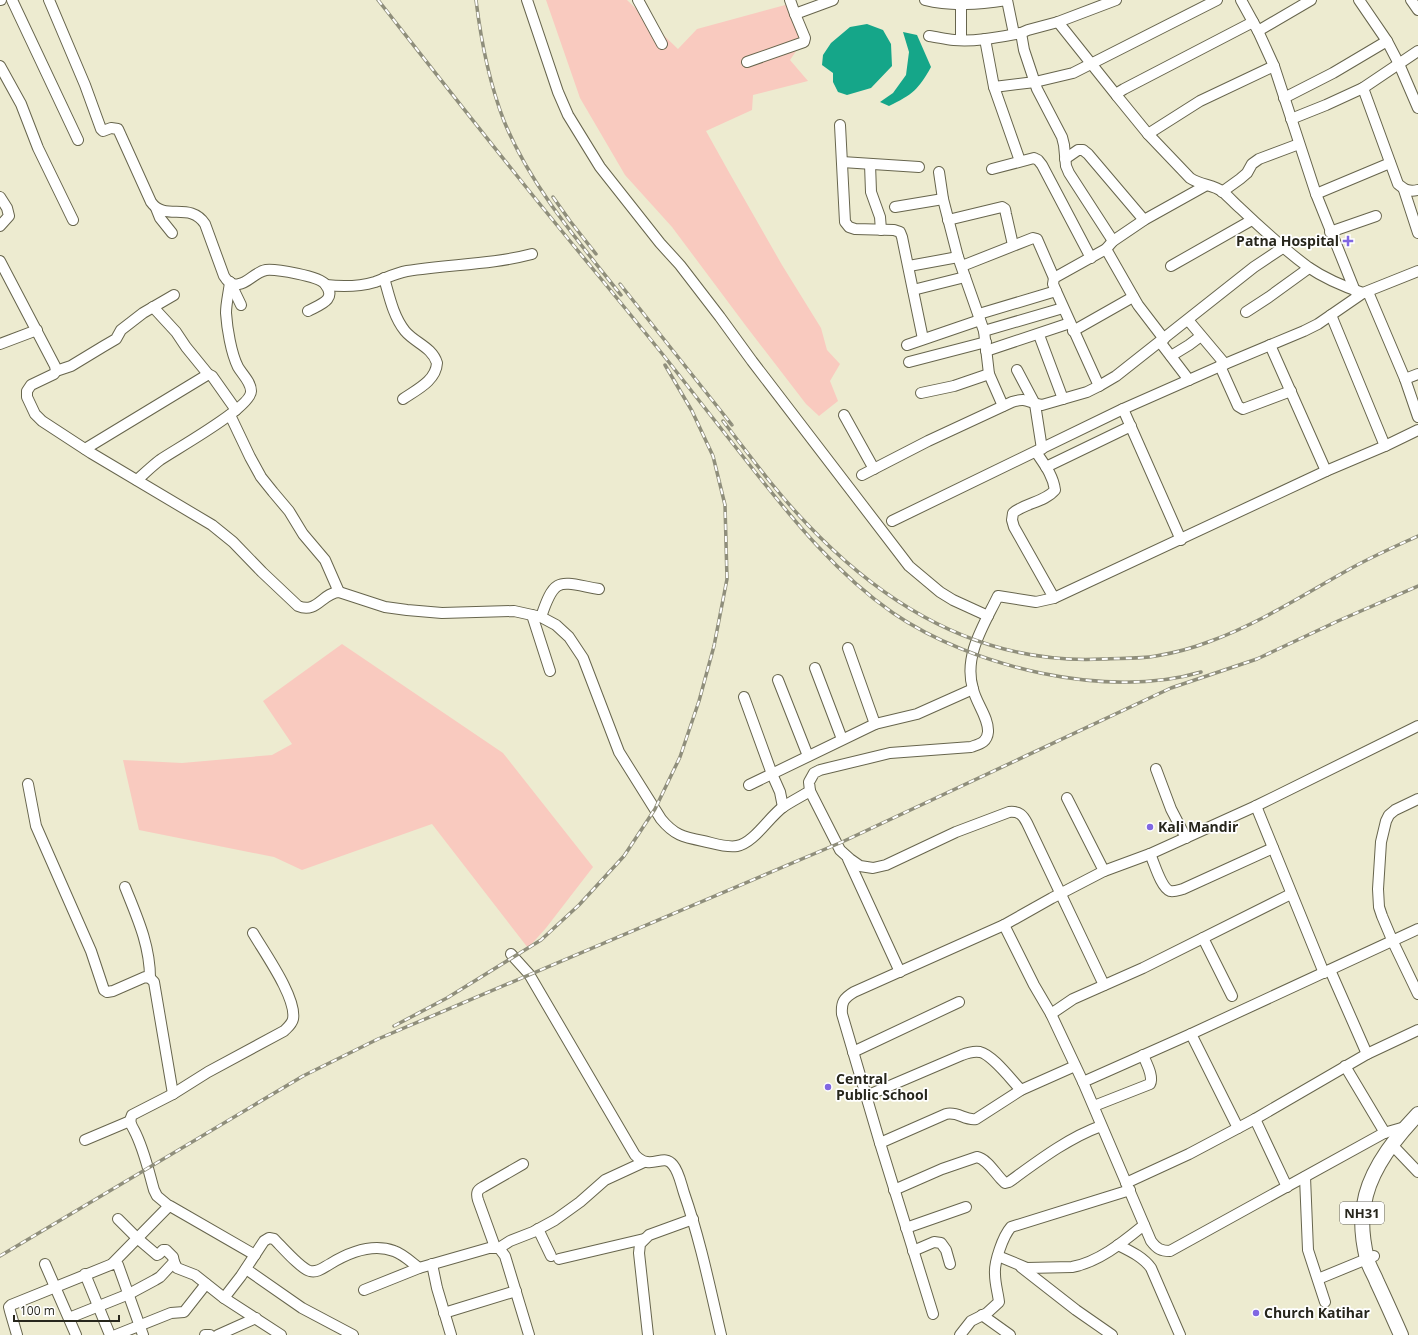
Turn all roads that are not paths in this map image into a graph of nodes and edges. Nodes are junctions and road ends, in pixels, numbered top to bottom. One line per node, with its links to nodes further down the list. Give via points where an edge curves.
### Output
1 (12, 0): 42 (street)
2 (49, 0): 60 (street, via 101,129 118,129)
3 (527, 0): 150 (street, via 560,98 600,167 680,265 909,566 940,592)
4 (638, 0): 26 (street)
5 (790, 0): 18 (street)
6 (833, 0): 18 (street)
7 (925, 0): 16 (street)
8 (1007, 0): 13 (street); 21 (street)
9 (1116, 0): 19 (street)
10 (1217, 0): 29 (street)
11 (1311, 0): 20 (street)
12 (1411, 0): 17 (street)
13 (988, 1): 16 (street)
14 (1245, 1): 20 (street)
15 (1361, 1): 25 (street)
16 (962, 5): 24 (street)
17 (1418, 10)
18 (795, 14): 28 (street, via 805,38 804,42)
19 (1058, 22): 21 (street); 29 (street)
20 (1256, 27): 32 (street); 36 (street, via 1124,88)
21 (1018, 34): 23 (street); 33 (street)
22 (929, 36): 24 (street)
23 (985, 39): 24 (street); 34 (street)
24 (961, 40)
25 (1386, 41): 30 (street); 37 (street, via 1333,73)
26 (662, 44)
27 (1418, 51): 30 (street)
28 (747, 62)
29 (1091, 64): 33 (street, via 1067,76); 36 (street)
30 (1399, 64): 35 (street); 38 (street)
31 (0, 66): 62 (street, via 21,104 38,148)
32 (1274, 66): 37 (street); 41 (street, via 1200,101)
33 (1035, 82): 34 (street); 44 (street, via 1041,99 1062,137)
34 (994, 87): 46 (street)
35 (1363, 88): 39 (street); 47 (street)
36 (1117, 96): 41 (street)
37 (1284, 98): 39 (street)
38 (1417, 105)
39 (1291, 120): 43 (street)
40 (840, 125): 45 (street)
41 (1148, 134): 52 (street, via 1190,178)
42 (78, 140)
43 (1299, 144): 55 (street, via 1259,159 1240,179); 56 (street)
44 (1065, 159): 64 (street, via 1078,150 1083,150); 71 (street, via 1069,173)
45 (842, 162): 48 (street); 67 (street, via 845,222 855,229)
46 (1020, 162): 50 (street); 76 (street, via 1034,158 1042,165)
47 (1390, 163): 53 (street, via 1398,184); 56 (street)
48 (870, 164): 49 (street); 67 (street, via 871,192 880,217)
49 (919, 167)
50 (992, 169)
51 (939, 172): 58 (street)
52 (1204, 186): 55 (street, via 1213,186); 64 (street)
53 (1404, 190): 54 (street); 70 (street)
54 (1418, 190)
55 (1222, 192): 65 (street)
56 (1316, 194): 68 (street)
57 (0, 197): 66 (street, via 9,216)
58 (943, 199): 59 (street); 63 (street)
59 (895, 207)
60 (156, 208): 69 (street, via 160,218); 86 (street, via 201,218 224,276)
61 (1376, 216): 68 (street)
62 (73, 220)
63 (948, 220): 72 (street, via 1002,207 1005,209); 78 (street)
64 (1144, 220): 71 (street)
65 (1252, 220): 73 (street); 80 (street)
66 (0, 226)
67 (881, 230): 79 (street, via 900,232)
68 (1330, 232): 90 (street)
69 (172, 233)
70 (1418, 233)
71 (1113, 241): 74 (street)
72 (1013, 245): 78 (street); 85 (street, via 1037,239)
73 (1284, 247): 81 (street); 100 (street, via 1254,267)
74 (1106, 249): 76 (street); 92 (street)
75 (532, 254): 84 (street, via 510,260 406,272)
76 (1091, 258): 85 (street)
77 (0, 260): 102 (street)
78 (960, 261): 79 (street); 83 (street)
79 (909, 266): 88 (street)
80 (1171, 266)
81 (1309, 268): 90 (street); 97 (street)
82 (1418, 272): 90 (street)
83 (965, 276): 88 (street); 99 (street)
84 (384, 278): 87 (street, via 351,287); 126 (street, via 404,330 432,353 437,363 435,374)
85 (1054, 278): 89 (street)
86 (230, 282): 87 (street, via 240,284 257,273 273,270 313,277); 93 (street); 131 (street, via 226,312 230,339 238,366 251,390 247,401)
87 (326, 285): 96 (street, via 329,298)
88 (913, 290): 106 (street)
89 (1056, 291): 95 (street); 99 (street)
90 (1362, 292): 98 (street); 120 (street)
91 (174, 295): 94 (street)
92 (1133, 297): 101 (street); 107 (street)
93 (241, 305)
94 (153, 307): 116 (street, via 121,330 116,339 71,366); 117 (street)
95 (1063, 308): 101 (street); 103 (street)
96 (308, 311)
97 (1246, 312)
98 (1331, 315): 110 (street, via 1304,331); 136 (street)
99 (979, 317): 103 (street); 106 (street)
100 (1188, 320): 105 (street); 107 (street)
101 (1072, 327): 104 (street); 122 (street)
102 (37, 330): 108 (street); 116 (street, via 55,363)
103 (984, 331): 111 (street)
104 (1039, 335): 111 (street); 125 (street)
105 (1201, 336): 112 (street); 114 (street)
106 (923, 339): 109 (street)
107 (1162, 341): 112 (street); 122 (street)
108 (0, 344)
109 (906, 345)
110 (1270, 345): 114 (street); 123 (street)
111 (986, 347): 113 (street); 118 (street)
112 (1171, 356): 121 (street)
113 (909, 362)
114 (1222, 365): 121 (street); 123 (street, via 1238,406 1243,409)
115 (1017, 370): 128 (street)
116 (56, 371): 137 (street, via 31,385 26,391 27,397 35,414 42,421)
117 (208, 374): 131 (street, via 212,376); 137 (street)
118 (989, 374): 124 (street, via 954,386); 129 (street)
119 (1418, 374): 120 (street)
120 (1405, 379): 127 (street)
121 (1189, 380): 130 (street)
122 (1099, 386): 125 (street)
123 (1291, 391): 141 (street)
124 (921, 393)
125 (1063, 399): 128 (street, via 1042,405)
126 (403, 400)
127 (1416, 401): 133 (street)
128 (1035, 404): 129 (street, via 1025,399); 138 (street)
129 (1003, 406): 140 (street, via 928,440)
130 (1123, 409): 134 (street); 138 (street)
131 (233, 413): 143 (street, via 159,461); 147 (street, via 261,477 325,560)
132 (844, 415): 140 (street)
133 (1418, 417)
134 (1131, 426): 139 (street); 145 (street)
135 (1418, 430): 136 (street)
136 (1385, 446): 141 (street)
137 (85, 449): 143 (street)
138 (1039, 450): 139 (street); 144 (street)
139 (1046, 467): 148 (street, via 1055,490 1019,508 1013,513 1012,520)
140 (874, 469): 142 (street)
141 (1326, 471): 145 (street)
142 (862, 475)
143 (137, 480): 147 (street, via 212,525 233,542 298,606 311,608 331,593)
144 (892, 521)
145 (1181, 540): 148 (street)
146 (599, 588): 149 (street, via 565,583 557,585)
147 (339, 592): 149 (street, via 385,607 407,610 442,613 514,611)
148 (1054, 598): 150 (street, via 1036,602 998,596)
149 (536, 616): 153 (street); 169 (street, via 556,625 569,637 583,658 620,752 668,828 685,838 736,847 750,840)
150 (988, 616): 155 (street, via 972,652 970,674)
151 (848, 648): 157 (street)
152 (815, 668): 159 (street)
153 (550, 671)
154 (778, 680): 160 (street)
155 (973, 689): 157 (street, via 918,714); 165 (street, via 987,723 987,738 982,743 971,747 890,753 832,766 814,773 809,782)
156 (744, 697): 162 (street)
157 (875, 724): 159 (street)
158 (1418, 726): 168 (street)
159 (842, 739): 160 (street)
160 (808, 756): 162 (street)
161 (1156, 769): 170 (street, via 1171,809)
162 (772, 774): 164 (street); 169 (street)
163 (28, 784): 186 (street, via 36,826 91,952 104,990 113,992 143,978)
164 (749, 785)
165 (810, 791): 169 (street); 173 (street, via 836,844)
166 (1067, 798): 174 (street)
167 (1418, 799): 182 (street, via 1390,815 1381,842 1379,907)
168 (1256, 806): 170 (street); 171 (street)
169 (783, 807)
170 (1186, 838): 172 (street)
171 (1273, 848): 172 (street, via 1176,891 1170,891 1165,887); 177 (street)
172 (1150, 854): 174 (street)
173 (848, 858): 176 (street, via 860,866 873,868 886,865 956,832 1015,811 1023,816 1027,823); 184 (street)
174 (1104, 871): 176 (street)
175 (125, 887): 186 (street, via 145,938)
176 (1060, 894): 178 (street); 187 (street)
177 (1291, 894): 181 (street); 185 (street)
178 (1004, 925): 184 (street); 191 (street)
179 (1418, 929): 182 (street)
180 (252, 934): 201 (street, via 284,986 292,1004 293,1021 284,1031)
181 (1203, 938): 187 (street); 189 (street)
182 (1393, 942): 185 (street); 188 (street)
183 (511, 954): 214 (street, via 529,974 635,1155)
184 (900, 972): 194 (street, via 854,992 843,1001 842,1014)
185 (1327, 972): 193 (street); 195 (street)
186 (150, 978): 201 (street, via 154,982)
187 (1104, 985): 191 (street, via 1073,999)
188 (1418, 994)
189 (1232, 996)
190 (959, 1002): 194 (street)
191 (1051, 1014): 197 (street)
192 (1418, 1030): 195 (street)
193 (1190, 1034): 196 (street); 209 (street)
194 (853, 1052): 202 (street)
195 (1367, 1054): 198 (street)
196 (1143, 1055): 199 (street); 203 (street, via 1152,1080 1150,1084)
197 (1076, 1066): 199 (street); 200 (street)
198 (1345, 1066): 205 (street); 210 (street)
199 (1082, 1082): 203 (street)
200 (1021, 1090): 202 (street, via 985,1054 974,1052); 212 (street, via 976,1119 967,1119 954,1113 946,1114)
201 (173, 1094): 206 (street, via 134,1114)
202 (866, 1096): 212 (street)
203 (1094, 1106): 208 (street)
204 (1418, 1114): 207 (highway, NH31)
205 (1255, 1119): 209 (street); 218 (street)
206 (130, 1121): 211 (street); 221 (street, via 142,1145 154,1190)
207 (1412, 1125): 210 (street); 213 (highway, NH31); 235 (highway, NH31, via 1384,1158 1374,1175 1364,1203 1362,1230)
208 (1101, 1126): 219 (street); 220 (street, via 1086,1131 1038,1160 1009,1182 1005,1183 980,1157 977,1157)
209 (1238, 1128): 219 (street)
210 (1385, 1133): 217 (street)
211 (85, 1140)
212 (880, 1143): 220 (street)
213 (1396, 1149): 216 (street); 235 (highway, NH31, via 1370,1205)
214 (644, 1162): 224 (street, via 665,1160 674,1165); 227 (street, via 605,1180 569,1210)
215 (523, 1164): 231 (street, via 483,1187 476,1195)
216 (1418, 1172)
217 (1305, 1177): 218 (street); 245 (street, via 1308,1250)
218 (1287, 1187): 226 (street, via 1170,1251 1161,1251 1155,1247)
219 (1125, 1189): 226 (street); 234 (street, via 1011,1227 1007,1231)
220 (894, 1190): 225 (street)
221 (169, 1206): 228 (street); 233 (street)
222 (966, 1206): 225 (street)
223 (118, 1219): 228 (street)
224 (693, 1219): 229 (street); 273 (street)
225 (906, 1228): 232 (street)
226 (1139, 1228): 230 (street)
227 (538, 1229): 229 (street, via 555,1257); 231 (street)
228 (137, 1238): 236 (street, via 157,1255 166,1250); 237 (street)
229 (644, 1239): 272 (street, via 640,1244 639,1253)
230 (1118, 1245): 241 (street, via 1079,1266); 277 (street, via 1147,1262)
231 (497, 1248): 239 (street); 249 (street, via 505,1256)
232 (913, 1251): 240 (street, via 934,1242 941,1243); 255 (street)
233 (255, 1255): 242 (street, via 264,1241 271,1238 303,1268 311,1272 360,1251 383,1248 404,1256); 243 (street)
234 (998, 1256): 241 (street); 256 (street, via 994,1273 998,1302)
235 (1371, 1258): 245 (street); 259 (highway, NH31)
236 (174, 1262): 246 (street, via 177,1268); 250 (street, via 160,1277)
237 (113, 1263): 244 (street); 250 (street, via 118,1265)
238 (45, 1264): 247 (street)
239 (432, 1264): 242 (street); 254 (street)
240 (950, 1264)
241 (1022, 1266): 276 (street, via 1076,1310)
242 (419, 1268): 248 (street)
243 (246, 1269): 251 (street); 269 (street, via 302,1308)
244 (85, 1274): 247 (street); 253 (street)
245 (1318, 1279): 252 (street)
246 (206, 1284): 251 (street); 260 (street, via 184,1312 171,1313)
247 (55, 1286): 257 (street); 261 (street, via 9,1307)
248 (364, 1290)
249 (516, 1291): 254 (street); 271 (street)
250 (129, 1294): 253 (street); 260 (street)
251 (224, 1298): 258 (street)
252 (1325, 1302)
253 (99, 1306): 257 (street); 263 (street)
254 (444, 1313): 270 (street)
255 (933, 1314)
256 (982, 1315): 274 (street, via 971,1321); 275 (street)
257 (69, 1318): 262 (street)
258 (256, 1318): 267 (street); 268 (street)
259 (1401, 1329)
260 (142, 1330): 264 (street)
261 (17, 1335)
262 (76, 1335)
263 (110, 1335)
264 (116, 1335)
265 (206, 1335): 266 (street)
266 (210, 1335)
267 (218, 1335)
268 (281, 1335)
269 (353, 1335)
270 (451, 1335)
271 (530, 1335)
272 (648, 1335)
273 (721, 1335)
274 (960, 1335)
275 (1010, 1335)
276 (1112, 1335)
277 (1180, 1335)

